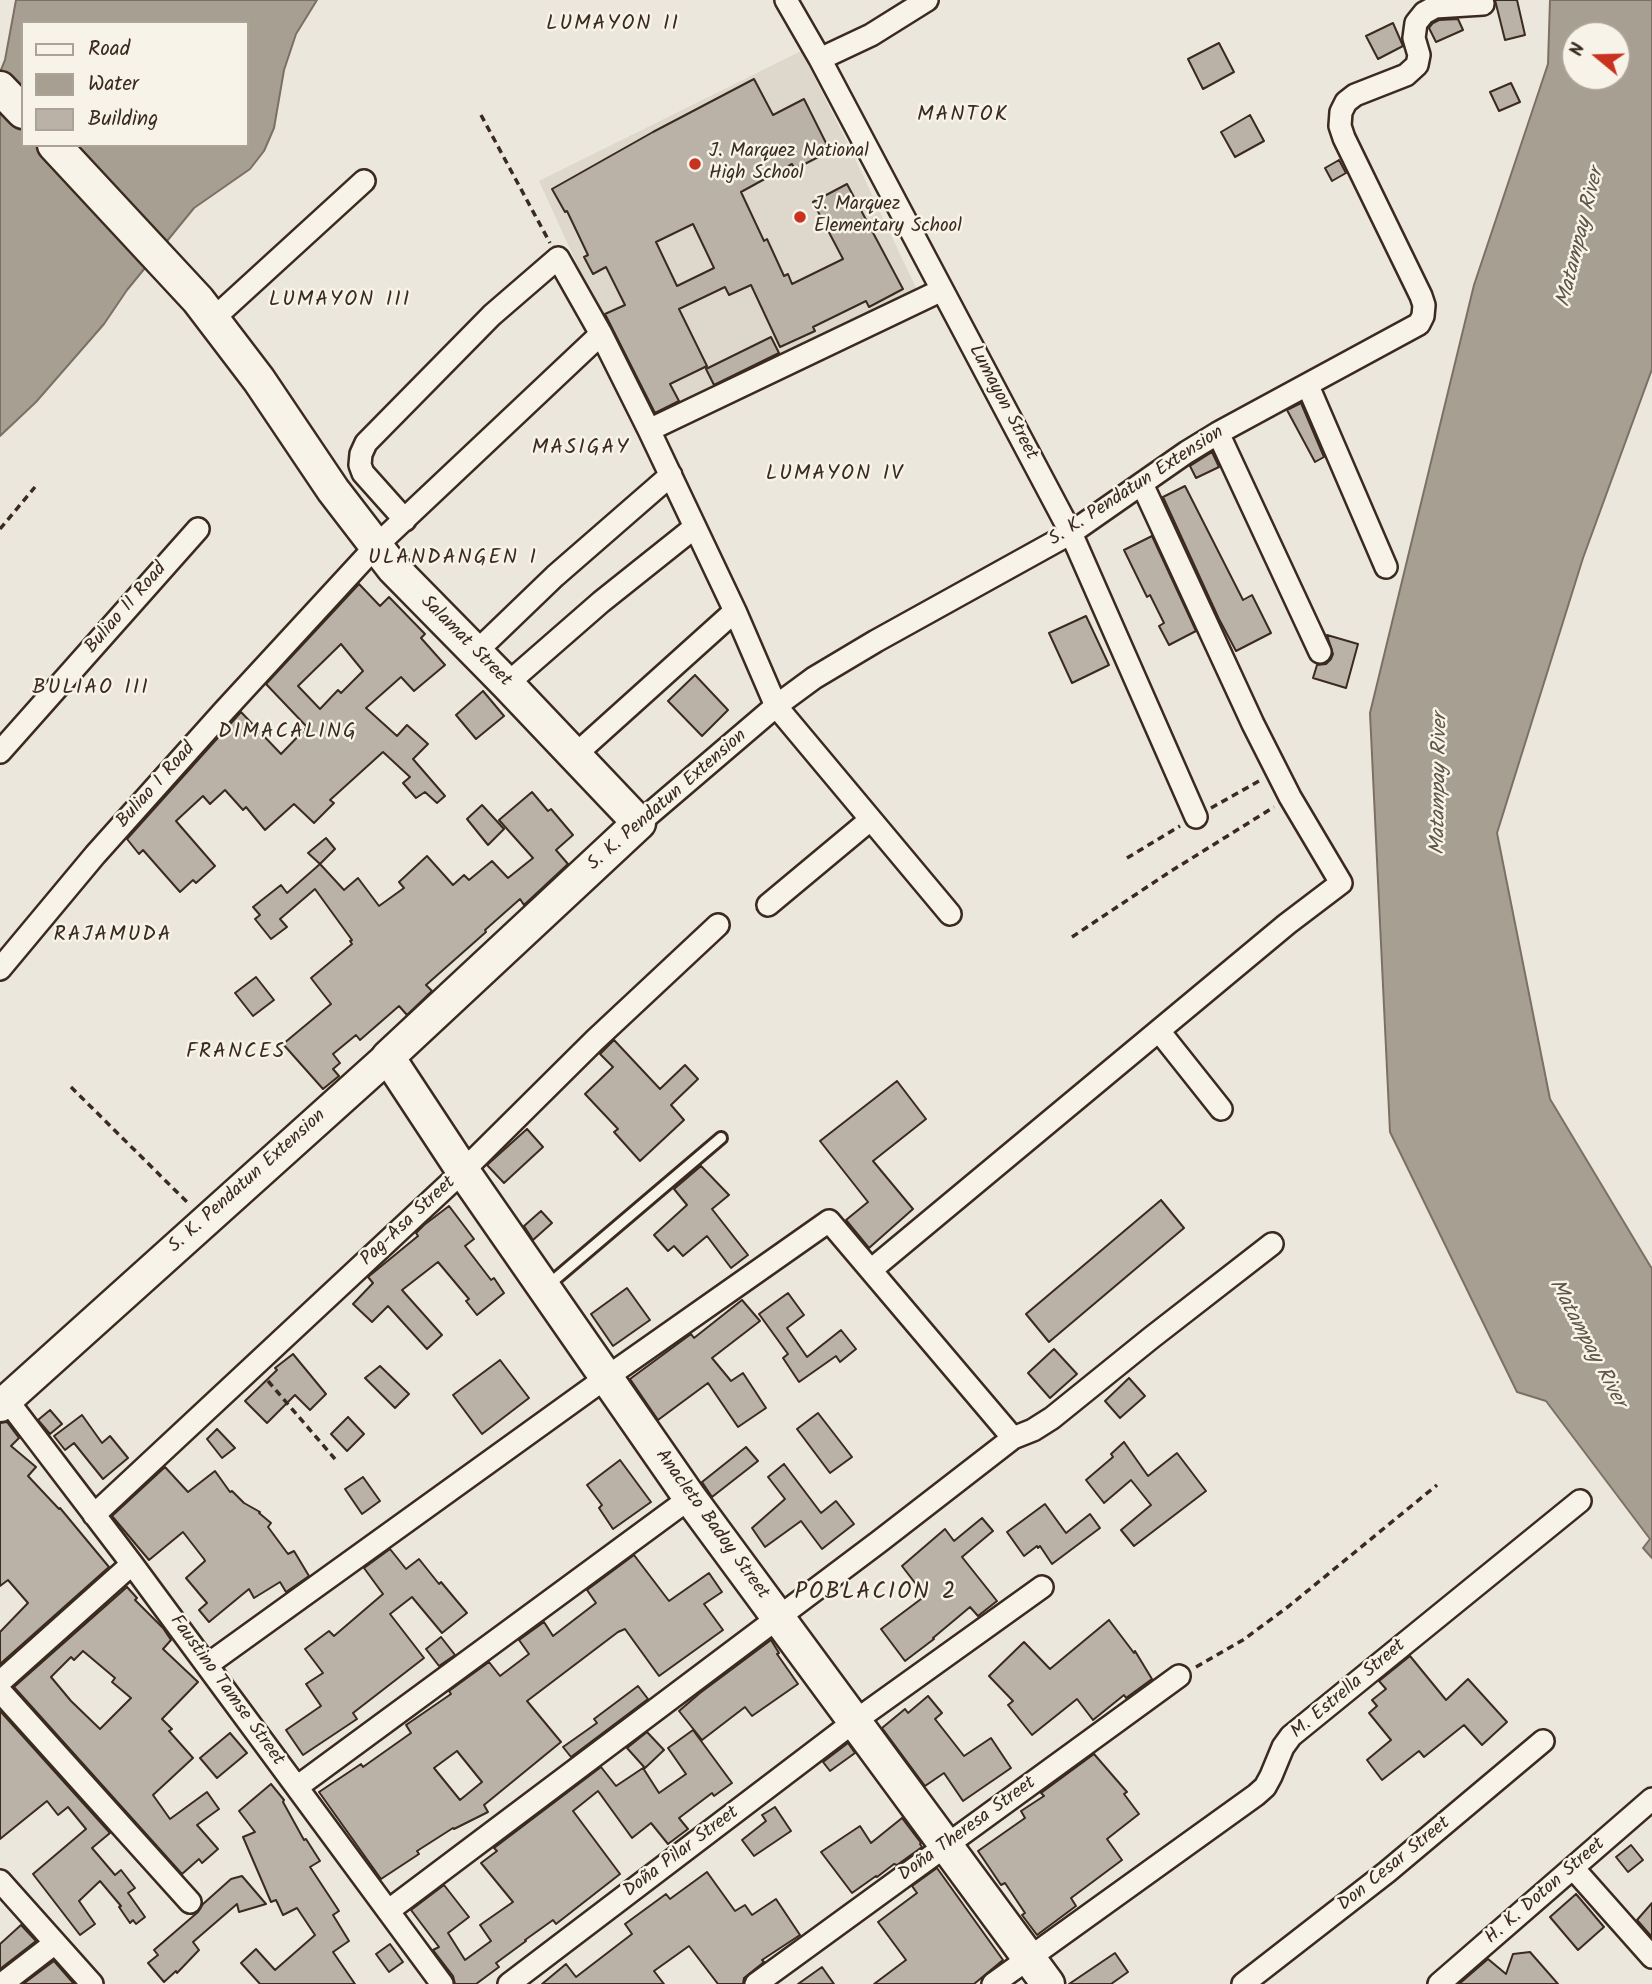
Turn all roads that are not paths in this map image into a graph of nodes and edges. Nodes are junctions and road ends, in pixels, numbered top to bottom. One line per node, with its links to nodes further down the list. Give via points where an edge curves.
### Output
1 (786, 0): 4 (street, Lumayon Street)
2 (924, 1): 4 (street, via 871,35)
3 (1483, 4): 12 (street, S. K. Pendatun Extension, via 1435,7 1424,13 1416,23 1417,65 1406,75 1355,95 1341,112 1344,138 1421,296 1423,316 1413,328)
4 (820, 59): 9 (street, Lumayon Street)
5 (0, 88): 6 (main road)
6 (21, 110)
7 (56, 147): 10 (main road, Salamat Street)
8 (364, 181): 10 (street)
9 (942, 290): 13 (street); 20 (street, Lumayon Street)
10 (213, 319): 21 (main road, Salamat Street)
11 (601, 334): 13 (street); 17 (street, Buliao I Road); 17 (street, via 558,258 492,315 366,443 361,454 363,473)
12 (1308, 386): 14 (street, S. K. Pendatun Extension); 22 (street)
13 (649, 430): 15 (street)
14 (1218, 433): 16 (street, S. K. Pendatun Extension); 25 (street)
15 (671, 475): 18 (street); 24 (street)
16 (1142, 484): 20 (street, S. K. Pendatun Extension); 37 (street, via 1253,724 1341,883)
17 (405, 520): 21 (street, Buliao I Road)
18 (695, 527): 23 (street); 26 (street)
19 (198, 529): 28 (street, Buliao II Road)
20 (1071, 533): 27 (street, S. K. Pendatun Extension, via 876,641); 30 (street, Lumayon Street)
21 (376, 546): 24 (main road, Salamat Street); 36 (street, Buliao I Road, via 104,844)
22 (1387, 566)
23 (735, 611): 27 (street); 29 (street)
24 (476, 652): 26 (main road, Salamat Street)
25 (1320, 652)
26 (507, 684): 29 (main road, Salamat Street)
27 (776, 706): 31 (street); 32 (street, S. K. Pendatun Extension)
28 (0, 752)
29 (575, 755): 32 (main road, Salamat Street)
30 (1196, 817)
31 (870, 820): 33 (street); 34 (street)
32 (639, 823): 38 (main road, S. K. Pendatun Extension)
33 (768, 905)
34 (950, 914)
35 (718, 925): 41 (street, Pag-Asa Street)
36 (0, 969)
37 (1159, 1031): 39 (street); 43 (street)
38 (388, 1057): 41 (main road, Anacleto Badoy Street); 46 (street, S. K. Pendatun Extension)
39 (1222, 1109)
40 (721, 1138): 44 (lane)
41 (463, 1171): 44 (main road, Anacleto Badoy Street); 50 (street, Pag-Asa Street)
42 (1272, 1244): 47 (street, via 1052,1418)
43 (871, 1270): 45 (street, via 829,1221); 47 (street)
44 (545, 1288): 45 (main road, Anacleto Badoy Street)
45 (607, 1377): 48 (main road, Anacleto Badoy Street); 54 (street)
46 (3, 1403): 50 (street, Faustino Tamse Street)
47 (1013, 1438): 53 (street)
48 (690, 1498): 53 (main road, Anacleto Badoy Street); 60 (street)
49 (1580, 1501): 69 (street, M. Estrella Street, via 1291,1736 1265,1787 1256,1795)
50 (94, 1515): 51 (street, Faustino Tamse Street)
51 (132, 1564): 54 (street, Faustino Tamse Street); 56 (street)
52 (1042, 1587): 58 (street, Doña Pilar Street)
53 (778, 1617): 58 (main road, Anacleto Badoy Street); 66 (street)
54 (207, 1665): 60 (street, Faustino Tamse Street)
55 (1179, 1676): 62 (street, Doña Theresa Street)
56 (0, 1682)
57 (0, 1691): 65 (street)
58 (855, 1721): 62 (main road, Anacleto Badoy Street); 73 (street, Doña Pilar Street)
59 (1544, 1741): 77 (street, Don Cesar Street)
60 (297, 1787): 66 (street, Faustino Tamse Street)
61 (1652, 1799): 63 (street, H. K. Doton Street)
62 (946, 1846): 69 (main road, Anacleto Badoy Street); 74 (street, Doña Theresa Street)
63 (1573, 1868): 68 (street); 78 (street, H. K. Doton Street)
64 (0, 1881): 67 (street)
65 (190, 1902)
66 (388, 1911): 72 (street, Faustino Tamse Street)
67 (55, 1943): 70 (street); 71 (street)
68 (1652, 1957)
69 (1029, 1959): 75 (street, M. Estrella Street); 76 (main road, Anacleto Badoy Street)
70 (2, 1984)
71 (92, 1984)
72 (442, 1984)
73 (509, 1984)
74 (756, 1984)
75 (993, 1984)
76 (1048, 1984)
77 (1243, 1984)
78 (1439, 1984)

